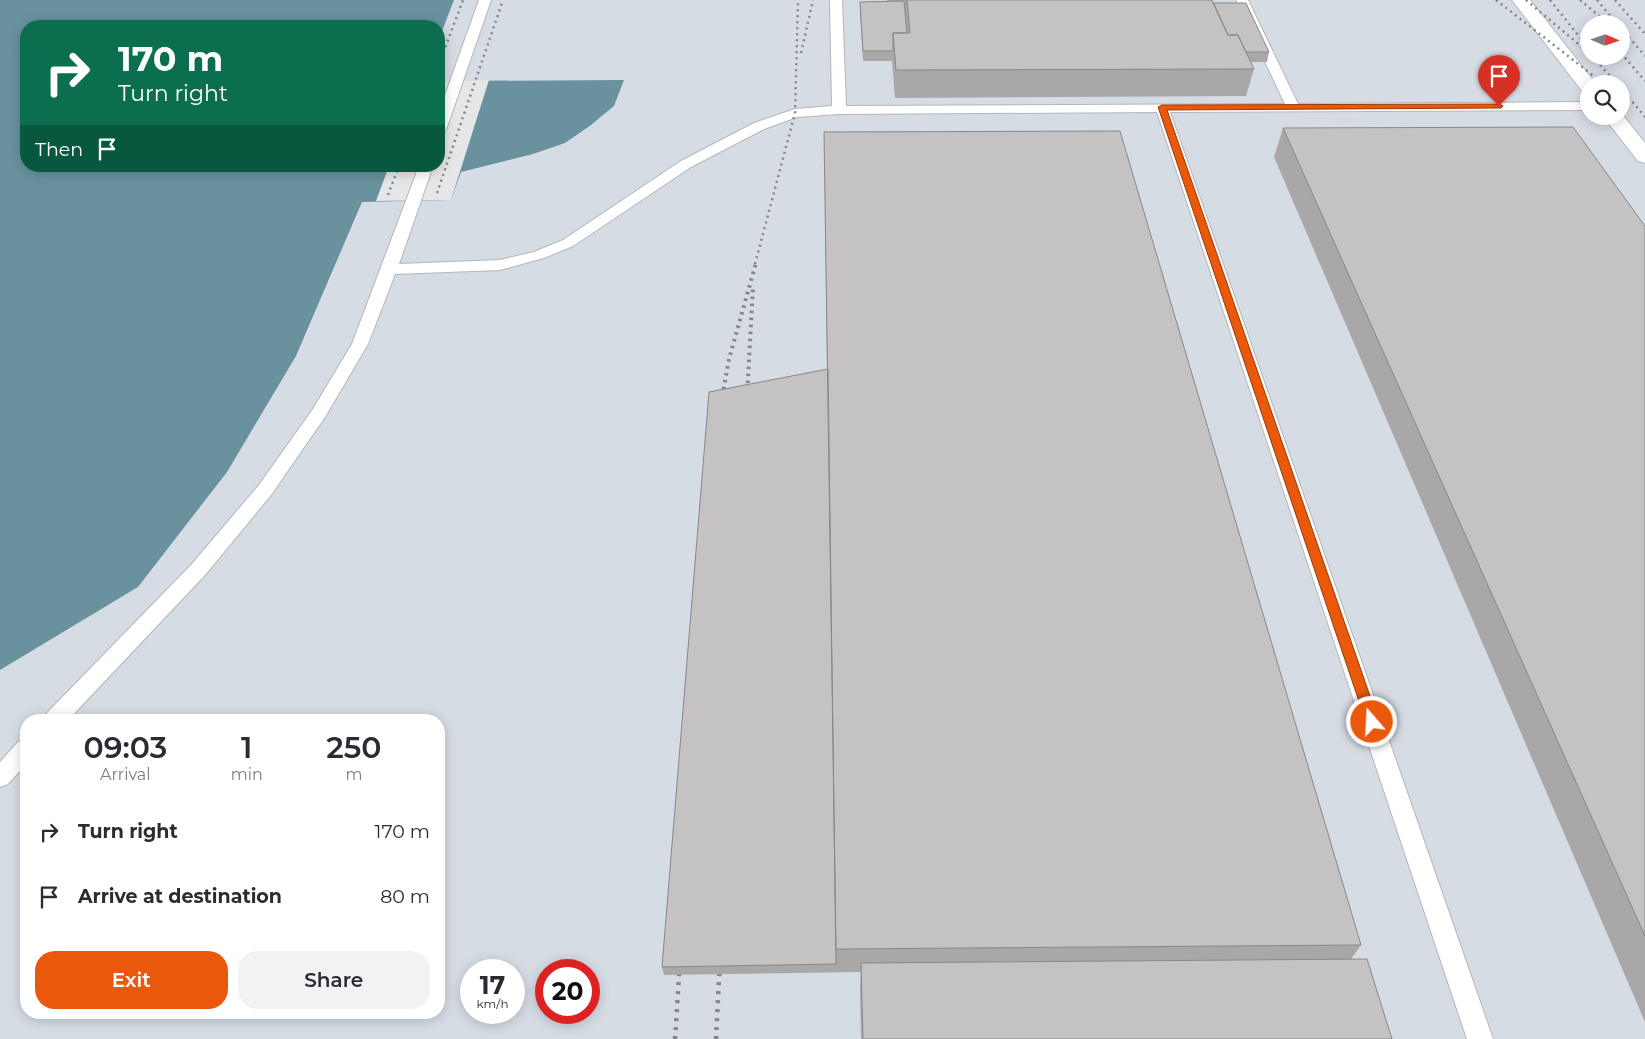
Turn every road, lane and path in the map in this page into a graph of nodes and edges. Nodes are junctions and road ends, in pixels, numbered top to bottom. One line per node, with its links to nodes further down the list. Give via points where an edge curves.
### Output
1 (485, 0): 10 (lane)
2 (836, 0): 9 (lane)
3 (1242, 0): 8 (lane)
4 (1521, 0): 5 (street)
5 (1580, 75)
6 (1580, 106): 8 (lane)
7 (1162, 107): 8 (lane); 9 (lane); 18 (lane)
8 (1293, 107)
9 (839, 110): 14 (lane, via 795,113 759,126 686,164 568,243 539,255 500,265)
10 (445, 113)
11 (1620, 125): 12 (street)
12 (1645, 157)
13 (424, 172): 14 (lane)
14 (389, 269): 15 (lane, via 360,344 319,413 265,490 198,570)
15 (60, 714)
16 (20, 755): 17 (lane)
17 (0, 777)
18 (1480, 1039)

